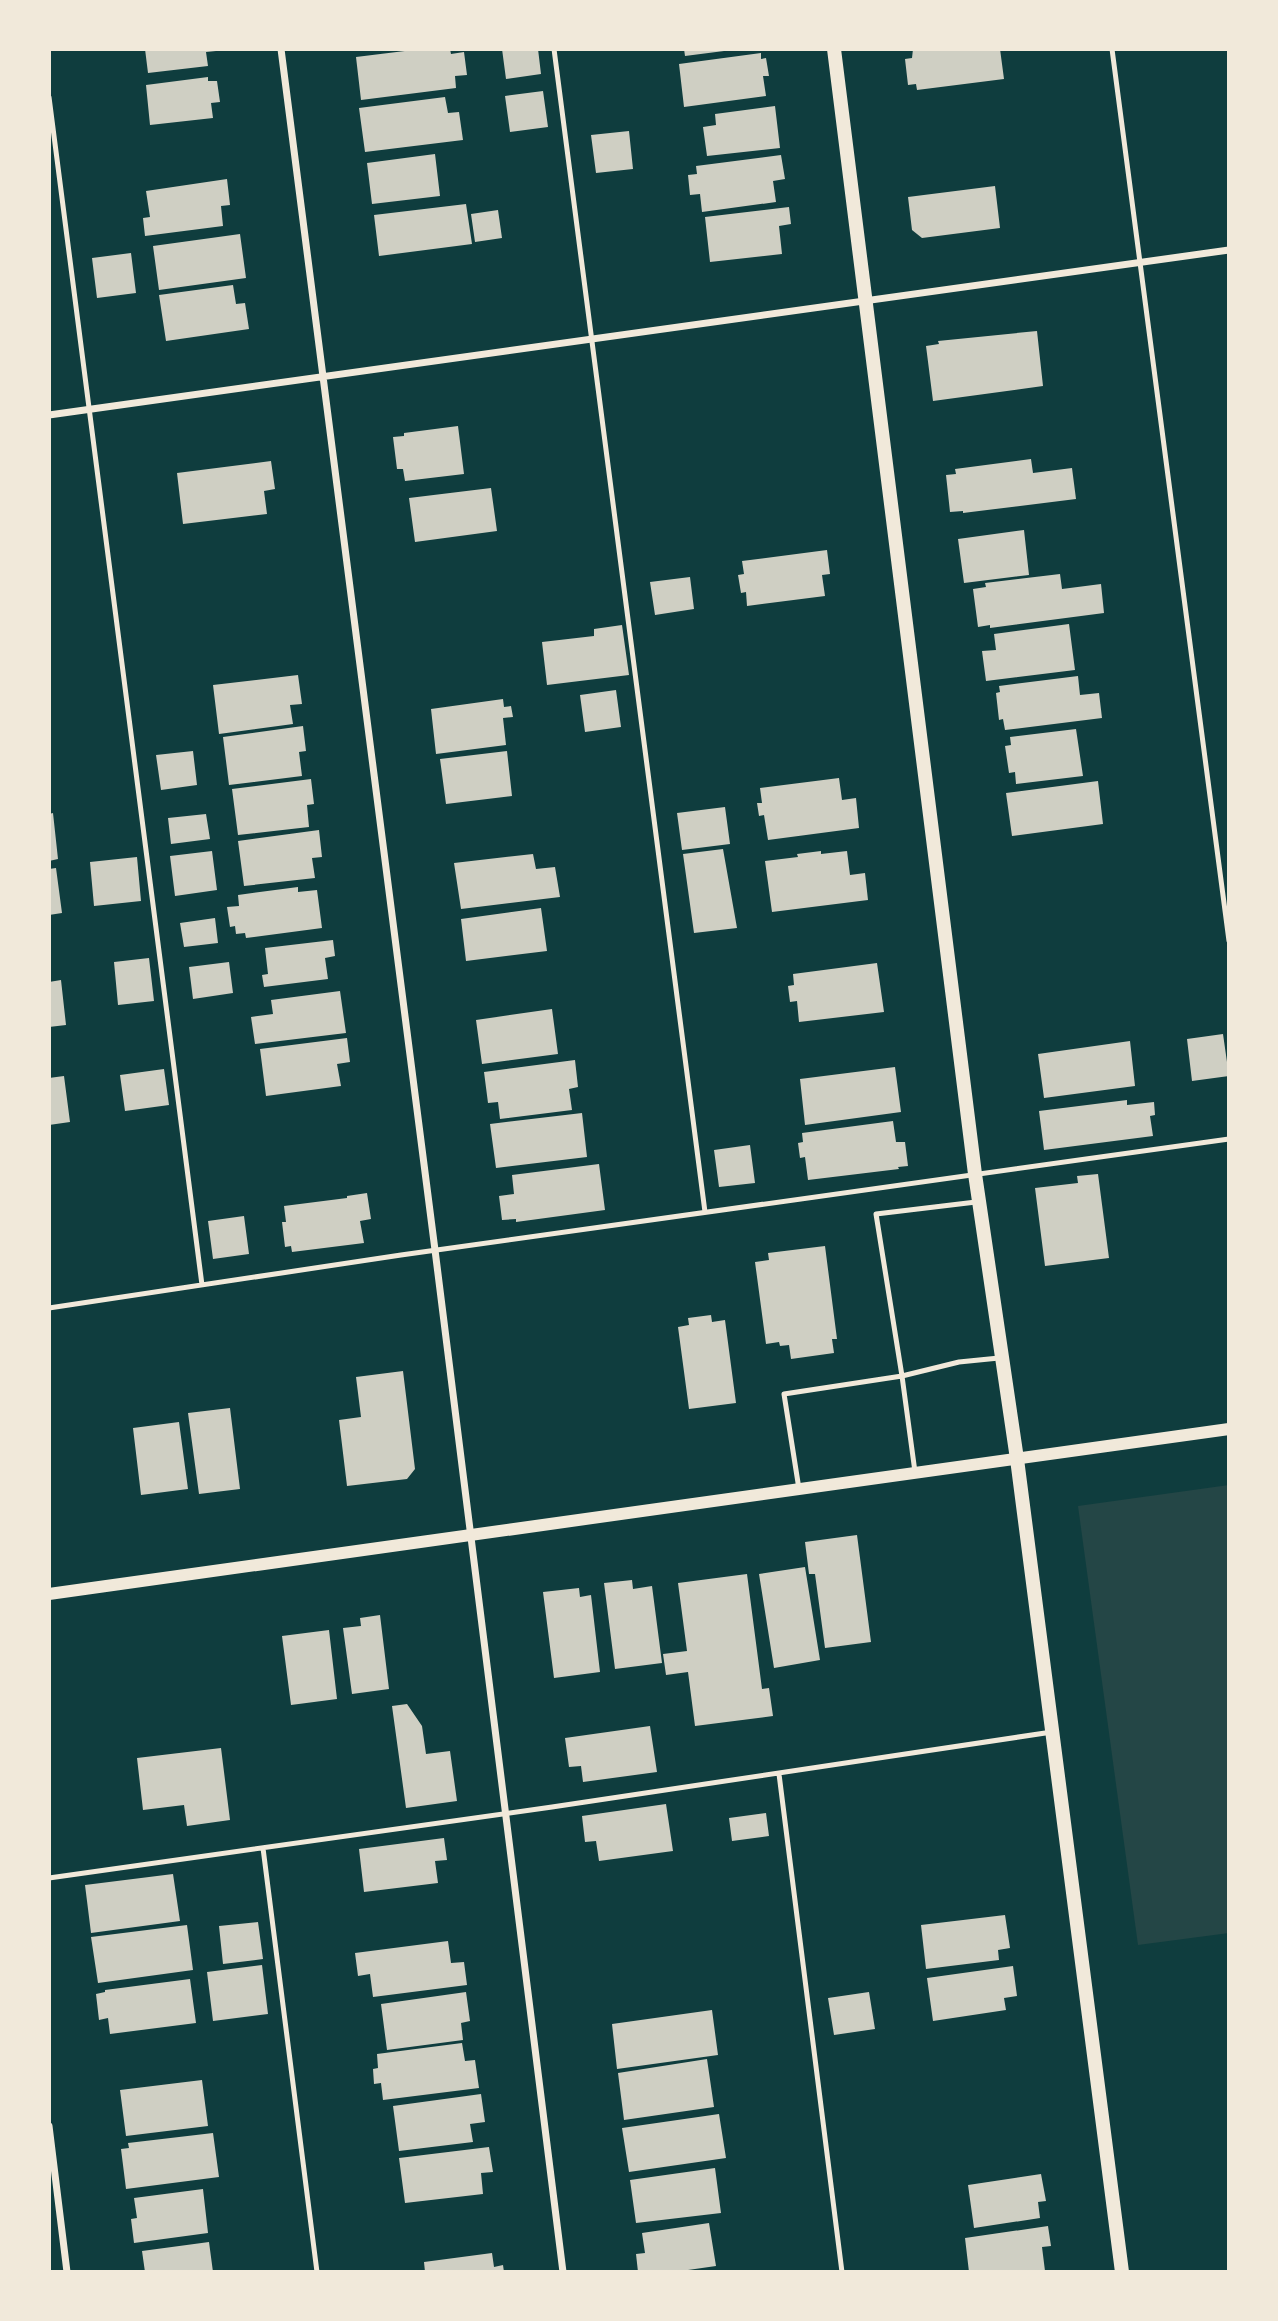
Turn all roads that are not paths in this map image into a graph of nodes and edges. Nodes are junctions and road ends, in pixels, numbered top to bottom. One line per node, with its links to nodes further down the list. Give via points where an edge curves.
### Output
1 (281, 49): 10 (street)
2 (554, 49): 9 (lane)
3 (834, 49): 8 (main road)
4 (1112, 49): 7 (lane)
5 (49, 97): 11 (lane)
6 (1229, 250): 7 (street)
7 (1140, 262): 8 (street); 13 (lane)
8 (866, 300): 9 (street); 15 (main road)
9 (591, 339): 10 (street); 17 (lane)
10 (322, 377): 11 (street); 18 (street)
11 (89, 410): 12 (street); 19 (lane)
12 (49, 415)
13 (1229, 941)
14 (1229, 1139): 15 (lane)
15 (975, 1174): 16 (main road); 17 (lane)
16 (979, 1201): 21 (main road); 22 (lane, via 876,1214)
17 (705, 1212): 18 (lane)
18 (435, 1250): 19 (lane); 27 (street)
19 (202, 1285): 20 (lane)
20 (49, 1308)
21 (1001, 1357): 22 (lane); 24 (main road)
22 (902, 1376): 25 (lane); 26 (lane, via 784,1394)
23 (1229, 1429): 24 (street)
24 (1017, 1459): 25 (street); 29 (main road)
25 (915, 1473): 26 (street)
26 (799, 1489): 27 (street)
27 (469, 1535): 28 (street); 31 (street)
28 (49, 1594)
29 (1052, 1732): 30 (lane); 39 (main road)
30 (779, 1774): 31 (lane); 38 (lane)
31 (505, 1814): 32 (lane); 37 (street)
32 (263, 1848): 33 (lane); 36 (lane)
33 (49, 1878)
34 (49, 2129): 35 (street)
35 (67, 2272)
36 (317, 2272)
37 (563, 2272)
38 (842, 2272)
39 (1122, 2272)

